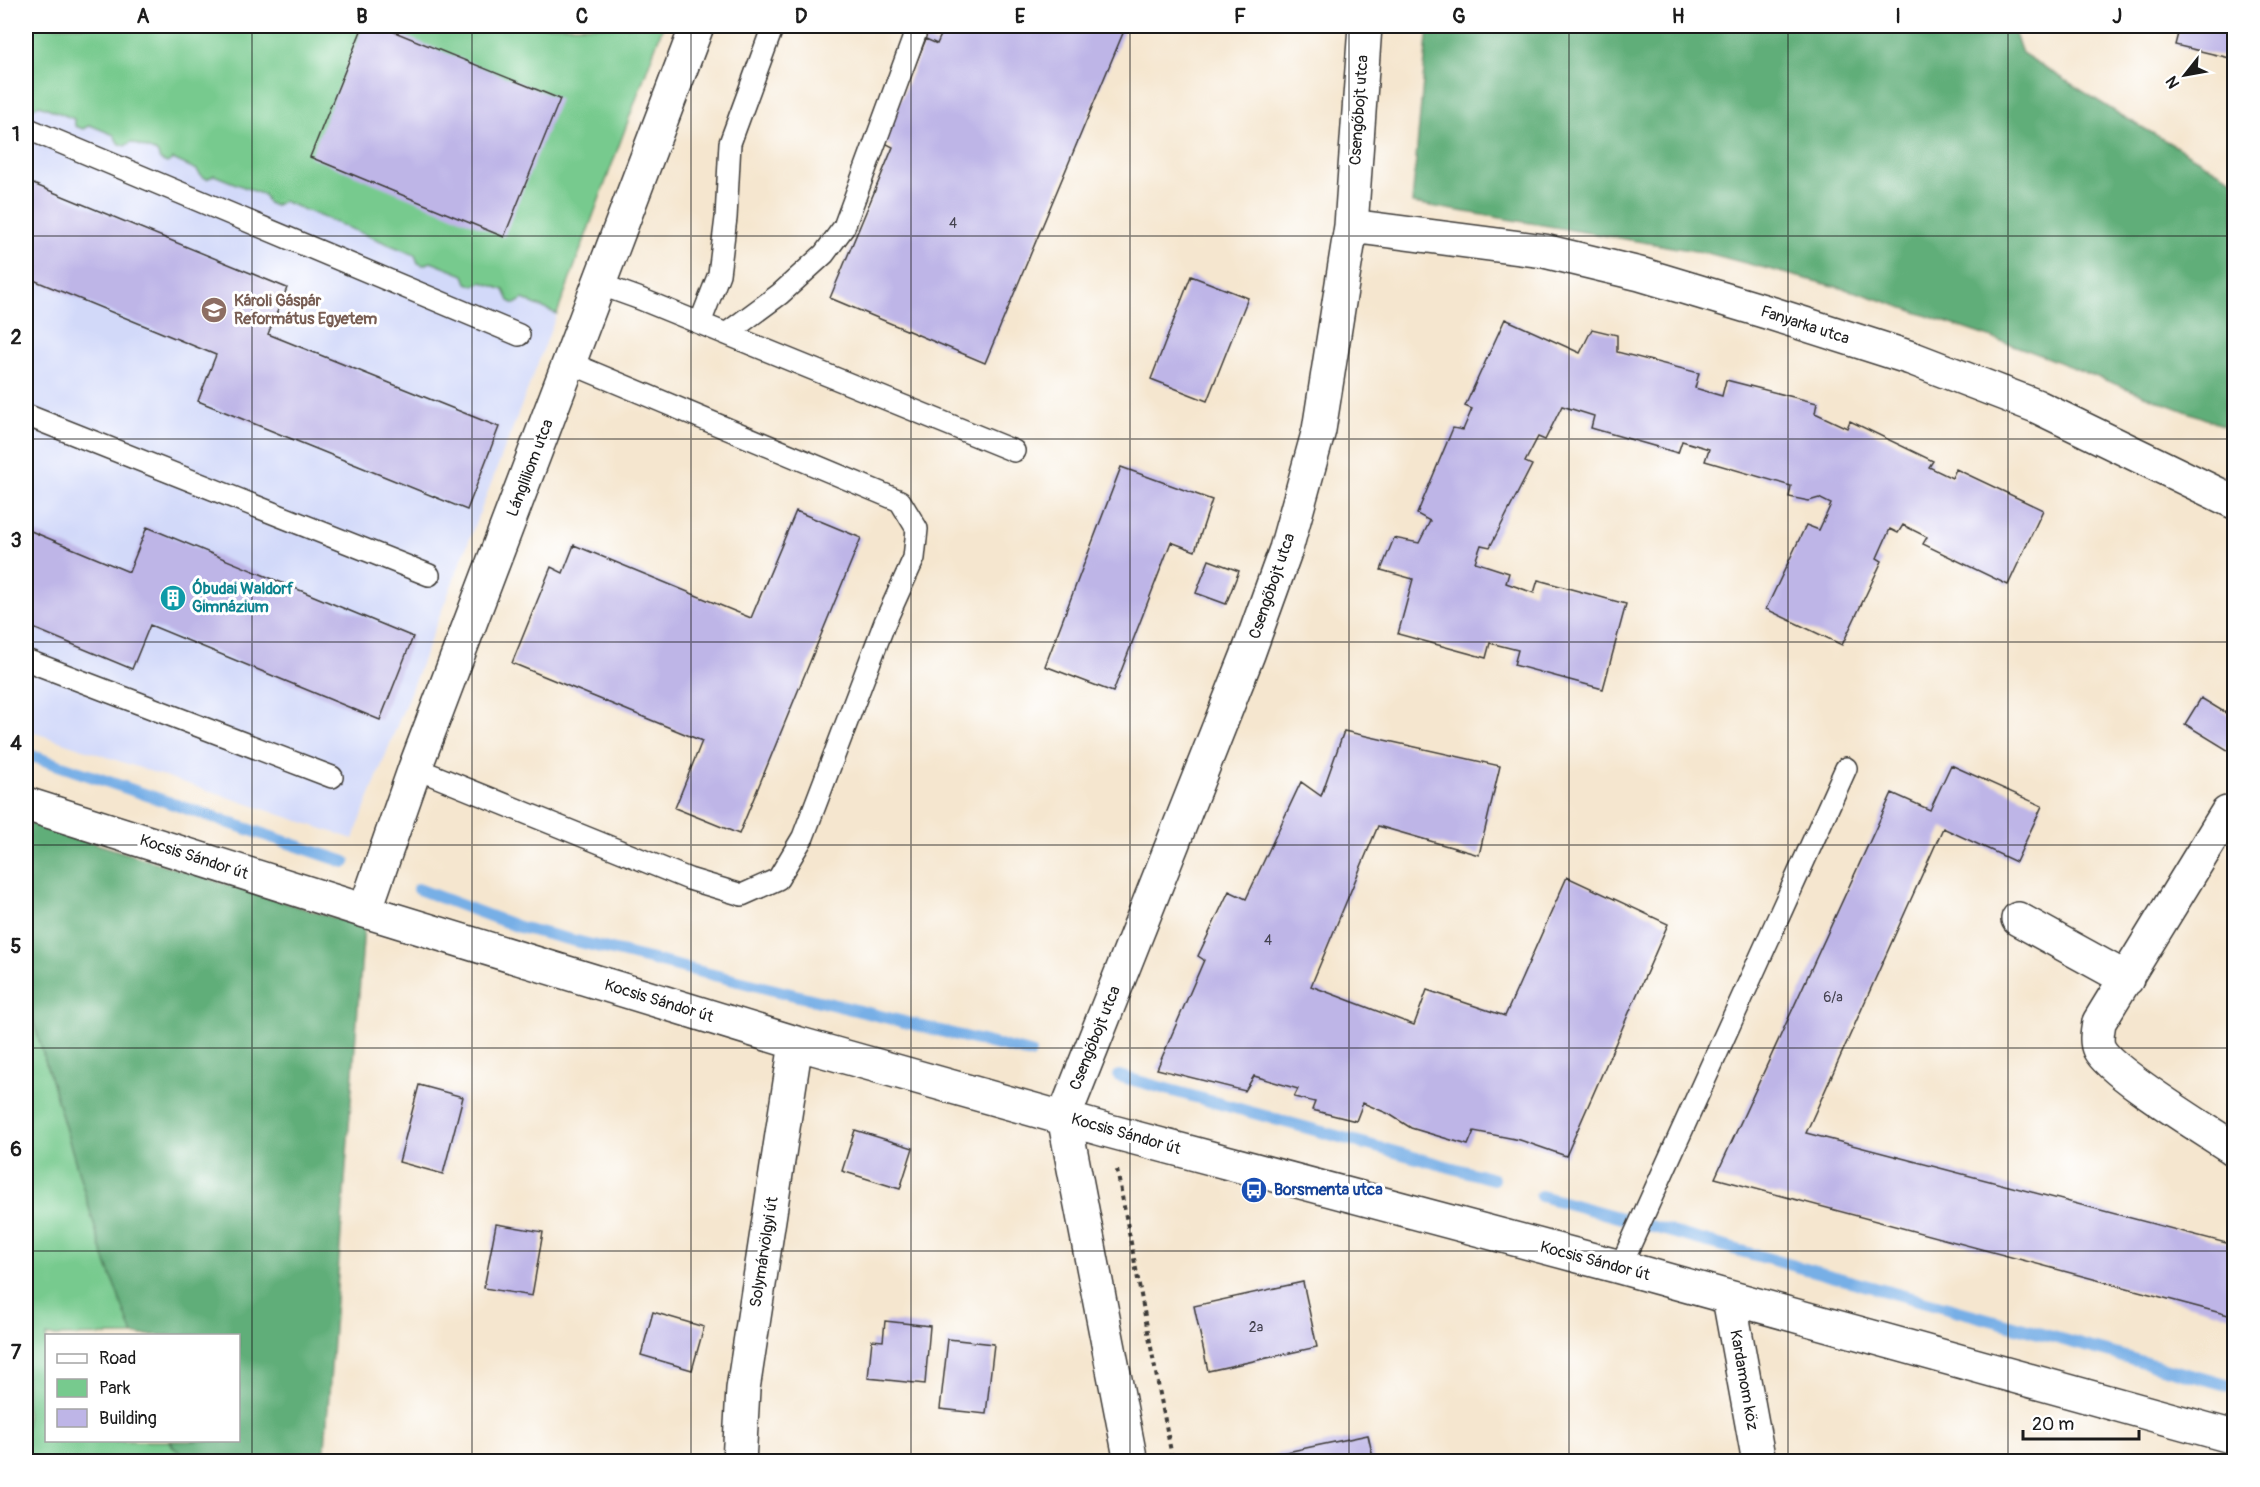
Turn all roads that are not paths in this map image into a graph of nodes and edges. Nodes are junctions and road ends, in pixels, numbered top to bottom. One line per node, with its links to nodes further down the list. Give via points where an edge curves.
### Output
1 (698, 26): 7 (street, Lángliliom utca)
2 (773, 26): 8 (lane, via 729,143 719,274)
3 (918, 26): 9 (lane, via 844,226 824,254 780,294)
4 (1365, 26): 6 (street, Csengőbojt utca)
5 (26, 128): 10 (lane)
6 (1351, 226): 14 (street, Fanyarka utca, via 1544,251 1640,274 1770,313 1911,358 2036,406); 26 (street, Csengőbojt utca, via 1319,430 1286,549)
7 (599, 284): 8 (lane); 11 (street, Lángliliom utca)
8 (700, 323): 9 (lane)
9 (726, 334): 13 (lane)
10 (519, 335)
11 (570, 363): 17 (street, Lángliliom utca); 17 (lane, via 900,501 917,530 914,558 885,622 803,837 778,879 742,895 689,879)
12 (26, 414): 15 (lane)
13 (1014, 451)
14 (2235, 502)
15 (429, 575)
16 (26, 660): 19 (lane)
17 (415, 768): 22 (street, Lángliliom utca)
18 (1846, 768): 28 (lane)
19 (332, 777)
20 (26, 804): 22 (street, Kocsis Sándor út)
21 (2227, 813): 24 (street)
22 (365, 911): 25 (street, Kocsis Sándor út)
23 (2018, 919): 24 (street)
24 (2127, 979): 27 (street, via 2099,1022 2100,1050 2108,1062)
25 (796, 1043): 26 (street, Kocsis Sándor út); 31 (street, Solymárvölgyi út, via 743,1389)
26 (1064, 1117): 28 (street, Kocsis Sándor út); 32 (street)
27 (2235, 1149)
28 (1625, 1255): 29 (street, Kocsis Sándor út)
29 (1729, 1298): 30 (street, Kocsis Sándor út); 33 (street, Kardamom köz)
30 (2235, 1437)
31 (739, 1461)
32 (1131, 1461)
33 (1759, 1461)

